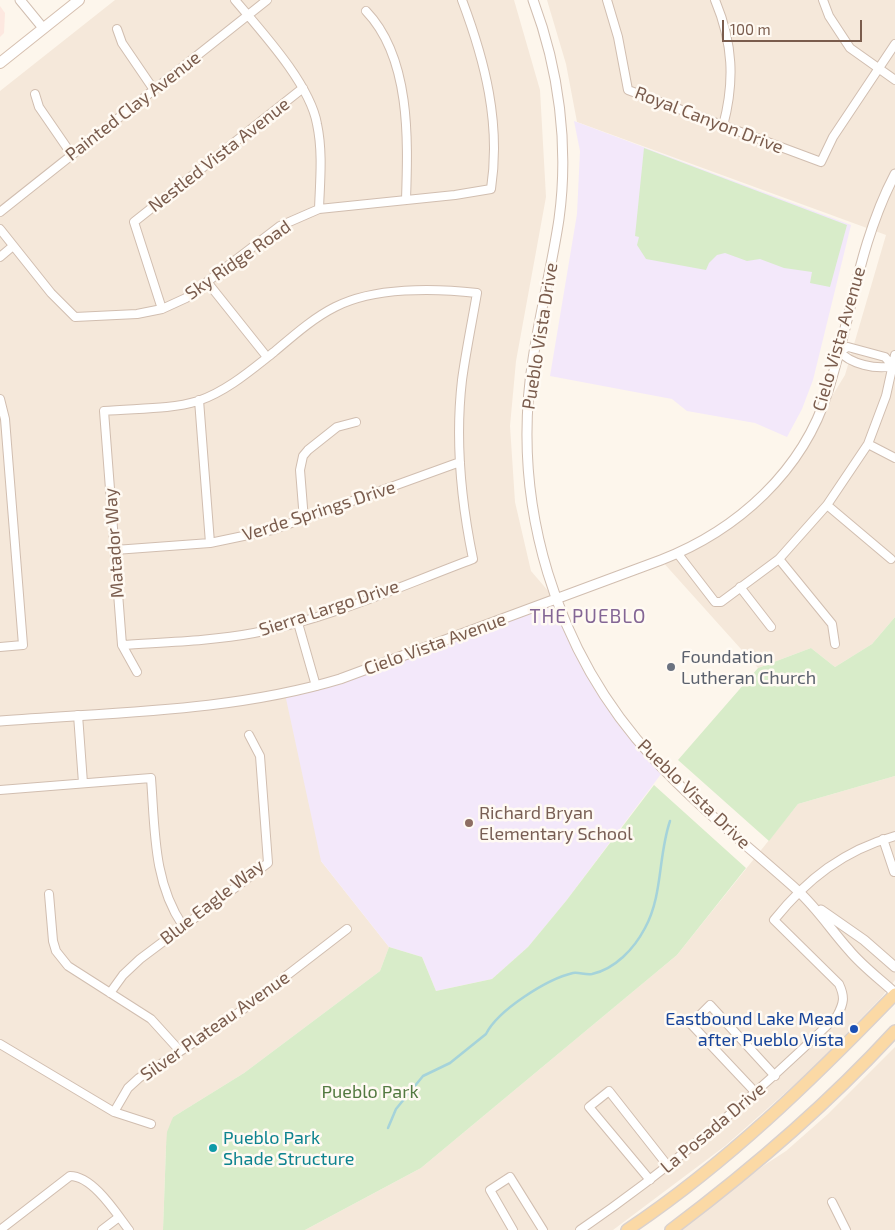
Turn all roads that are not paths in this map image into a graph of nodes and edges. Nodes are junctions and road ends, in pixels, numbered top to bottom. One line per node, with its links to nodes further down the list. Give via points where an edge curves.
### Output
1 (20, 0): 12 (street)
2 (79, 0): 12 (main road)
3 (235, 0): 11 (street)
4 (267, 0): 11 (street, Painted Clay Avenue)
5 (462, 0): 24 (street, Sky Ridge Road, via 487,79 495,134 491,189)
6 (533, 0): 52 (street, Pueblo Vista Drive, via 557,89 562,160 559,216 529,391 527,458 538,537)
7 (607, 0): 21 (street, Royal Canyon Drive, via 628,90)
8 (715, 0): 21 (street, via 730,50 732,72 730,100)
9 (823, 0): 16 (street, via 829,16 850,48)
10 (366, 11): 24 (street, via 387,45 407,119)
11 (248, 15): 18 (street); 19 (street, Painted Clay Avenue)
12 (43, 28): 15 (main road)
13 (117, 29): 19 (street, via 122,43)
14 (895, 44): 16 (street)
15 (0, 63)
16 (878, 68): 17 (street); 21 (street, Royal Canyon Drive, via 833,137 821,162)
17 (895, 80)
18 (303, 88): 25 (street, via 317,123 321,153); 31 (street, Nestled Vista Avenue, via 134,222)
19 (154, 90): 22 (street, Painted Clay Avenue)
20 (36, 94): 22 (street, via 39,107)
21 (723, 126)
22 (72, 154): 26 (street, Painted Clay Avenue)
23 (895, 174): 32 (street, Cielo Vista Avenue, via 870,235)
24 (406, 200): 25 (street, Sky Ridge Road)
25 (319, 209): 30 (street, Sky Ridge Road, via 280,226)
26 (0, 212)
27 (0, 229): 28 (street)
28 (14, 246): 29 (street); 31 (street, Sky Ridge Road, via 51,293 75,317 137,314)
29 (0, 257)
30 (208, 283): 31 (street, Sky Ridge Road); 35 (street)
31 (162, 309)
32 (839, 352): 33 (street, via 848,347); 36 (street, via 845,358); 48 (street, Cielo Vista Avenue, via 822,408 787,468 732,522)
33 (867, 352): 36 (street); 37 (street, via 885,357)
34 (895, 355): 37 (street)
35 (267, 357): 39 (street, via 229,387); 43 (street, via 320,316 359,298 443,289 477,293 462,381)
36 (864, 364): 37 (street, via 881,369)
37 (894, 367): 41 (street)
38 (0, 399): 57 (street, via 5,419 23,645)
39 (199, 400): 46 (street); 47 (street, Matador Way, via 181,405 104,411)
40 (356, 422): 45 (street, via 337,427 303,456 300,470)
41 (868, 444): 42 (street); 44 (street)
42 (895, 458)
43 (460, 462): 45 (street, Verde Springs Drive); 53 (street, Sierra Largo Drive, via 473,560)
44 (827, 506): 49 (street); 50 (street)
45 (304, 520): 46 (street, Verde Springs Drive)
46 (210, 543): 47 (street, Verde Springs Drive)
47 (115, 550): 56 (street, Matador Way)
48 (678, 554): 51 (street, via 715,602 721,602); 52 (street, Cielo Vista Avenue)
49 (891, 559)
50 (779, 560): 51 (street); 55 (street, via 832,624)
51 (740, 587): 54 (street)
52 (556, 600): 59 (street, Cielo Vista Avenue); 68 (street, Pueblo Vista Drive, via 592,678 636,738 668,773)
53 (298, 623): 56 (street, Sierra Largo Drive, via 212,639); 59 (street)
54 (770, 627)
55 (835, 644)
56 (122, 645): 58 (street, Matador Way)
57 (0, 647)
58 (137, 672)
59 (316, 686): 60 (street, Cielo Vista Avenue, via 222,704)
60 (78, 714): 61 (street, Cielo Vista Avenue); 63 (street)
61 (0, 721)
62 (249, 735): 71 (street, Blue Eagle Way, via 260,756 268,863)
63 (84, 783): 64 (street); 71 (street, via 151,778 159,868 164,889)
64 (0, 790)
65 (895, 836): 66 (street)
66 (883, 839): 67 (street); 68 (street, via 840,857)
67 (894, 872)
68 (799, 892): 70 (street, Pueblo Vista Drive); 79 (street, La Posada Drive, via 774,920 838,984 844,995 843,1004 837,1016)
69 (49, 894): 74 (street, via 56,951 68,966)
70 (812, 905): 73 (street, Pueblo Vista Drive, via 864,940); 75 (street, Pueblo Vista Drive, via 851,953)
71 (183, 926): 74 (street, Blue Eagle Way, via 140,959)
72 (347, 929): 78 (street, Silver Plateau Avenue, via 233,1017)
73 (895, 967)
74 (110, 993): 78 (street, via 151,1019)
75 (895, 993): 93 (main road, via 810,1079 742,1141)
76 (895, 1031): 94 (main road, via 757,1164)
77 (0, 1044): 81 (street)
78 (180, 1051): 81 (street, Silver Plateau Avenue, via 128,1088)
79 (775, 1076): 80 (street, La Posada Drive); 80 (street, via 710,1005 692,1024)
80 (756, 1094): 83 (street, La Posada Drive)
81 (114, 1112): 82 (street)
82 (151, 1124)
83 (668, 1166): 84 (street, La Posada Drive); 84 (street, via 609,1092 589,1107)
84 (650, 1180): 92 (street, La Posada Drive)
85 (832, 1202): 95 (street)
86 (119, 1217): 87 (street, via 89,1182 70,1176); 88 (street); 89 (street)
87 (0, 1230)
88 (102, 1230)
89 (129, 1230)
90 (513, 1230): 91 (street, via 490,1190 510,1177)
91 (543, 1230)
92 (580, 1230)
93 (627, 1230)
94 (671, 1230)
95 (846, 1230)

